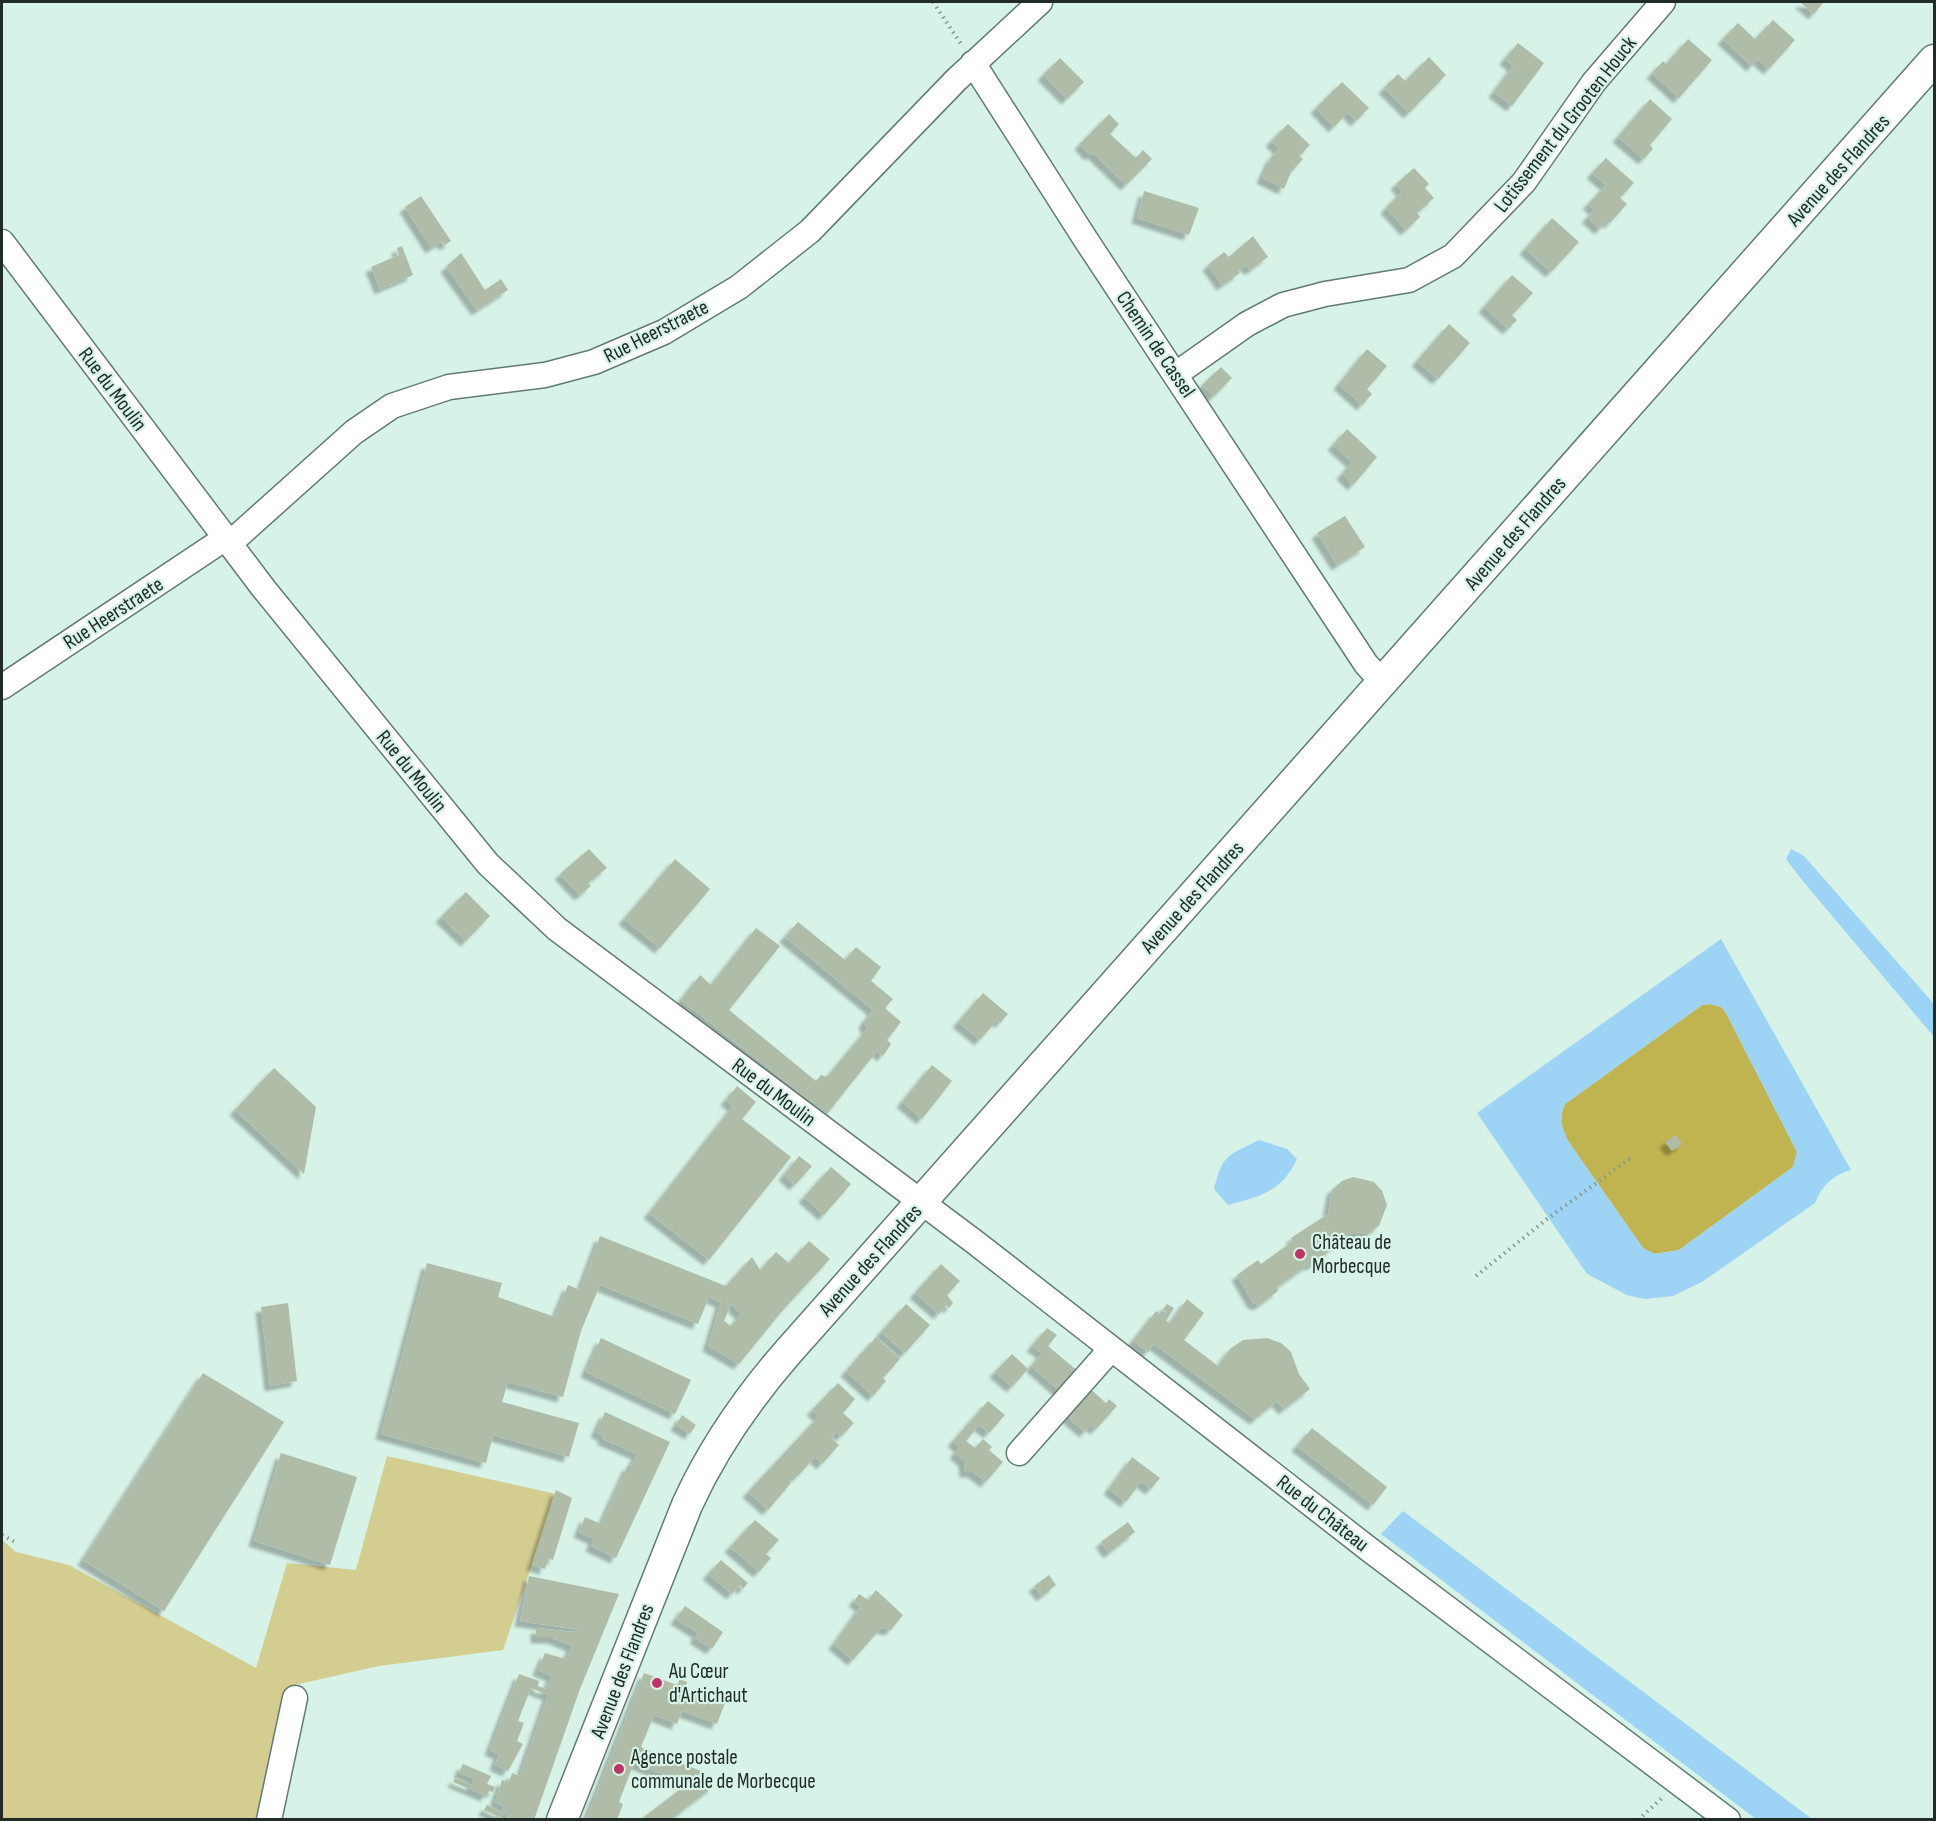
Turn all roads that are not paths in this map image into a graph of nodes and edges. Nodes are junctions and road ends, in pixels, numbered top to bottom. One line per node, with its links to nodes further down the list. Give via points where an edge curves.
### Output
1 (1040, 2): 4 (street, Rue Heerstraete)
2 (1663, 2): 6 (street, Lotissement du Grooten Houck, via 1594,82 1524,183 1453,256 1409,280 1283,305 1247,324)
3 (1935, 60): 8 (main road, Avenue des Flandres)
4 (973, 63): 6 (street, Chemin de Cassel); 7 (street, Rue Heerstraete, via 810,231 730,293 664,332 594,362 545,375 449,387 393,406 354,432)
5 (2, 242): 7 (street, Rue du Moulin)
6 (1176, 374): 8 (street, Chemin de Cassel, via 1366,664)
7 (226, 541): 9 (street, Rue Heerstraete); 10 (street, Rue du Moulin, via 463,834 521,898)
8 (1383, 682): 10 (main road, Avenue des Flandres)
9 (2, 687)
10 (921, 1203): 11 (street, Rue du Château); 14 (main road, Avenue des Flandres, via 772,1370 715,1449 680,1523)
11 (1111, 1349): 12 (street); 16 (street, Rue du Château)
12 (1019, 1453)
13 (295, 1698): 15 (street)
14 (565, 1813)
15 (269, 1820)
16 (1728, 1820)

